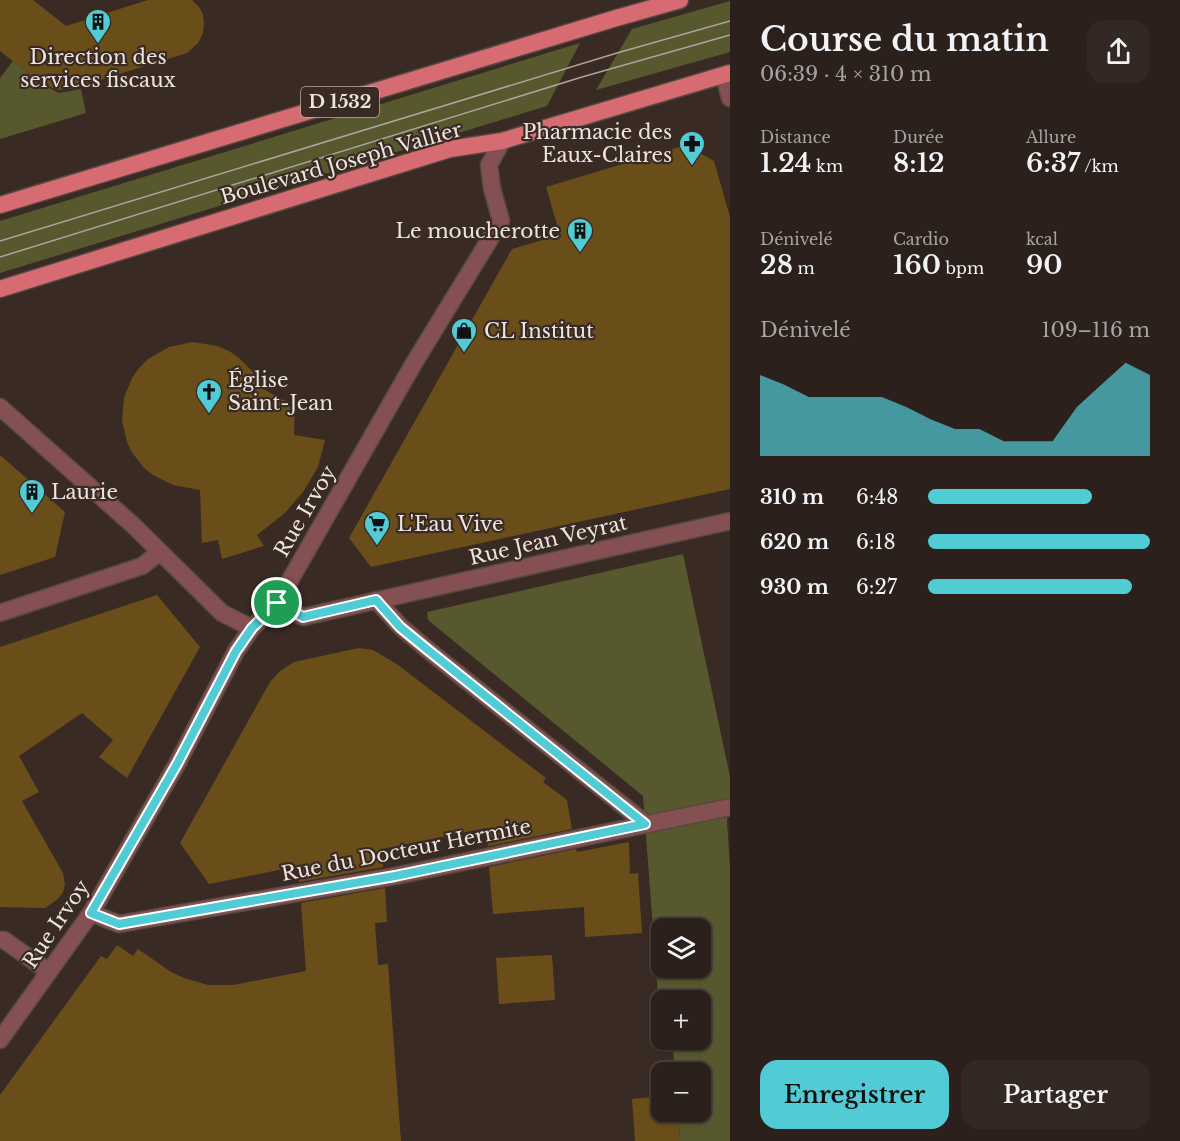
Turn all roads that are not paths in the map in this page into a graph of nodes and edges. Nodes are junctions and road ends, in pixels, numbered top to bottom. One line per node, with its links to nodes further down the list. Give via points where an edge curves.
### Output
1 (680, 0): 5 (main road, D 1532)
2 (727, 74): 3 (street); 4 (main road, Boulevard Joseph Vallier)
3 (730, 98)
4 (502, 141): 6 (main road, Boulevard Joseph Vallier, via 450,149); 11 (street, Rue Irvoy, via 489,165 501,221 414,363)
5 (0, 205)
6 (0, 289)
7 (0, 407): 9 (street)
8 (730, 521): 10 (street, Rue Jean Veyrat)
9 (160, 552): 12 (street, via 142,566); 13 (street, via 222,613)
10 (376, 600): 11 (street, Rue Jean Veyrat, via 303,617); 15 (street, via 400,627)
11 (277, 603): 13 (street, Rue Irvoy)
12 (0, 613)
13 (252, 628): 16 (street, Rue Irvoy)
14 (730, 807): 15 (street, Rue du Docteur Hermite)
15 (645, 824): 16 (street, Rue du Docteur Hermite, via 395,876 119,924)
16 (91, 913): 18 (street, Rue Irvoy)
17 (0, 940): 18 (street)
18 (49, 972): 19 (street, Rue Irvoy)
19 (0, 1040)

